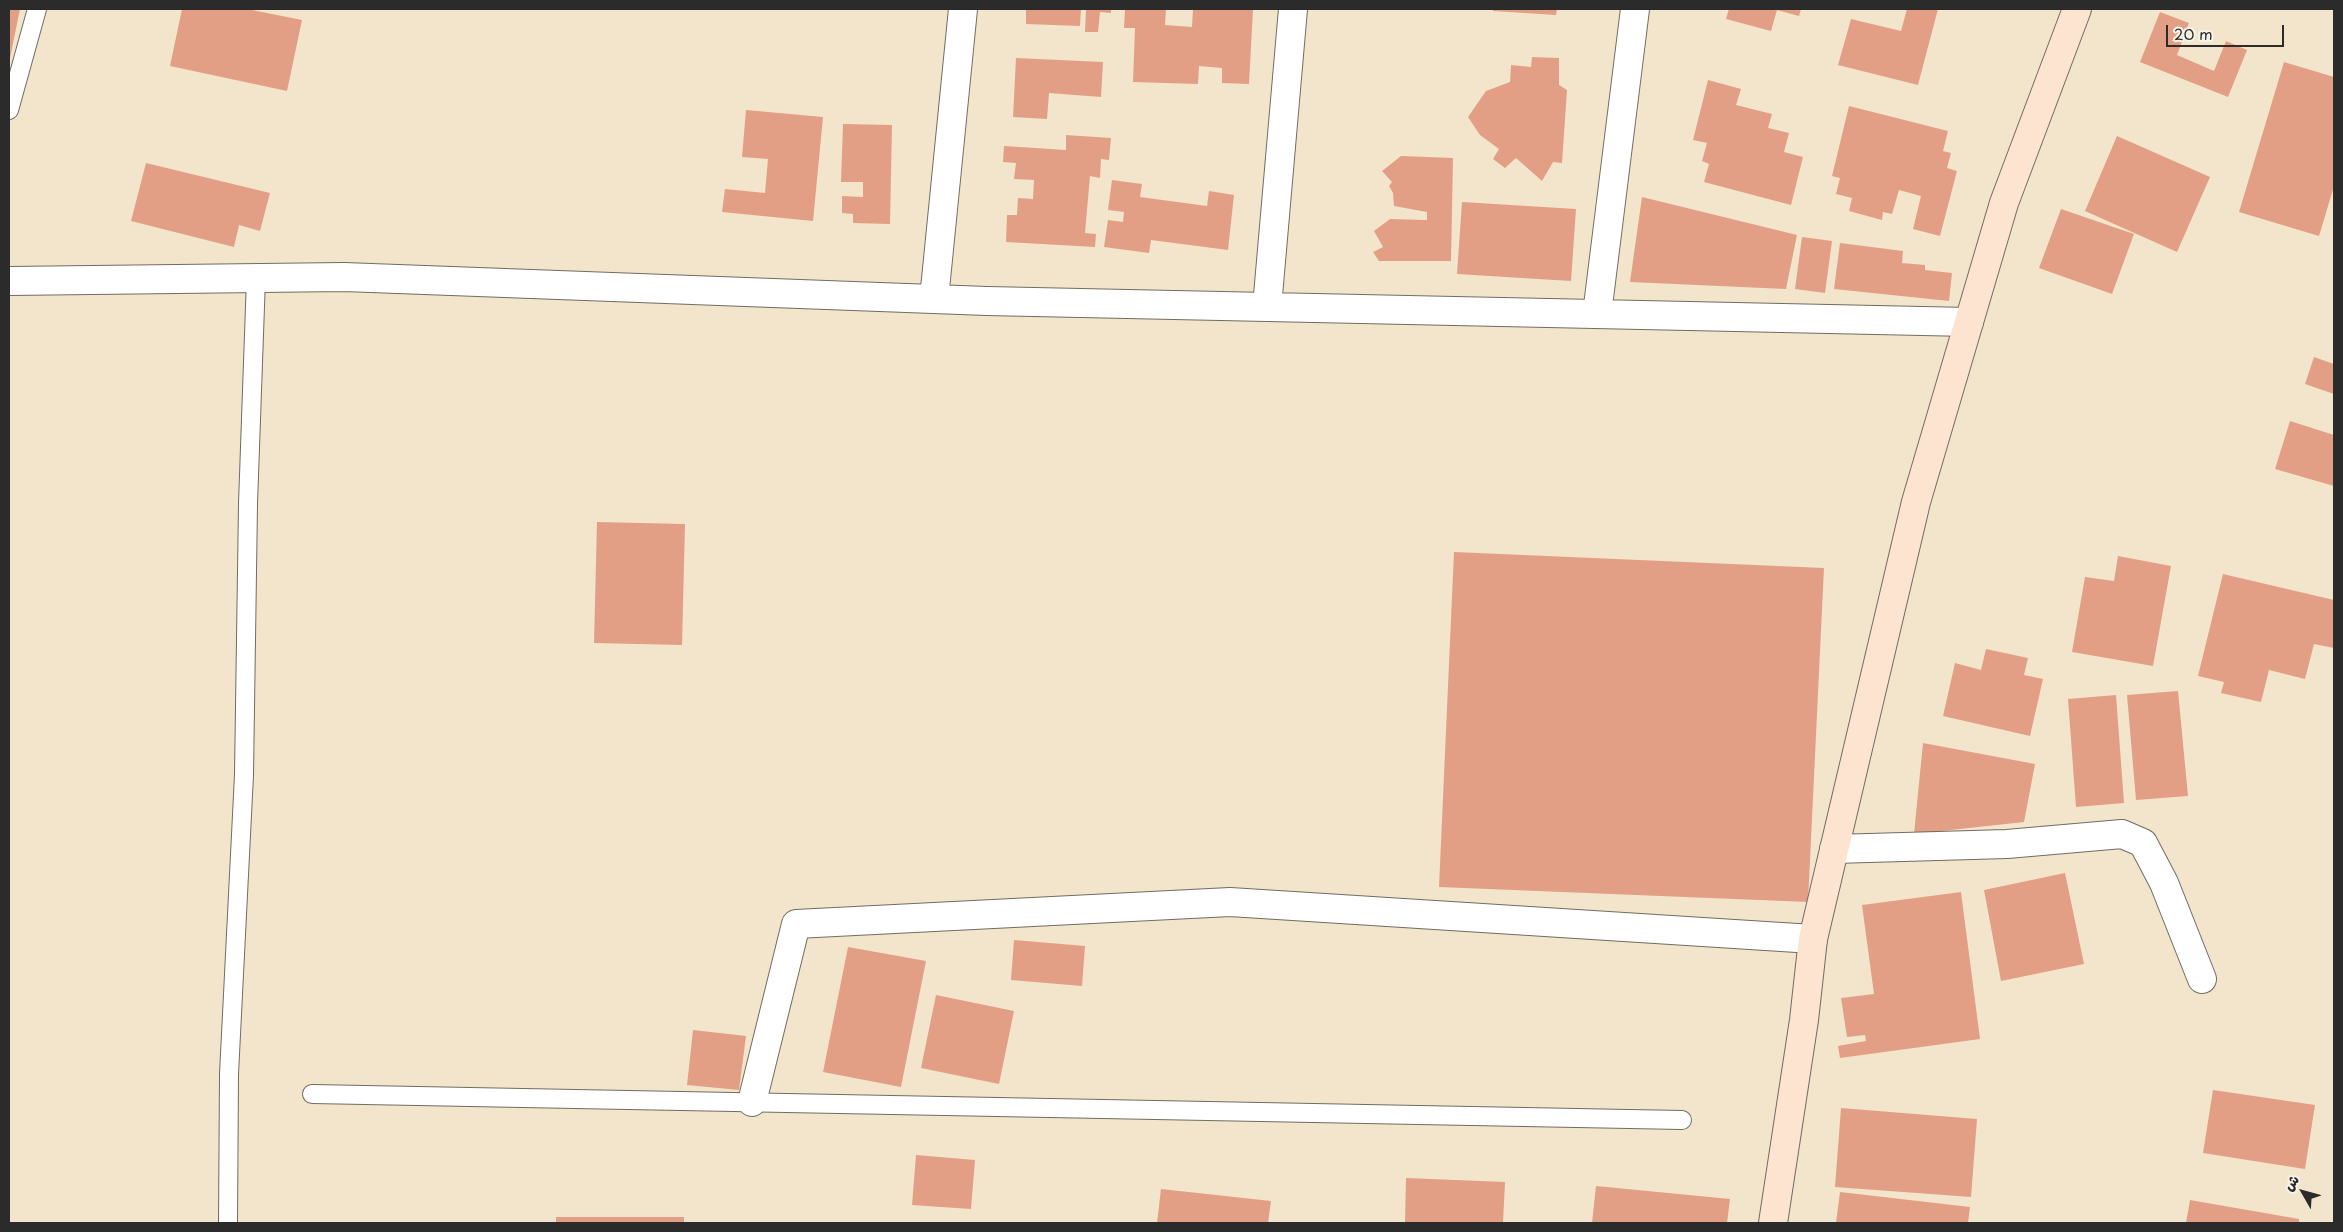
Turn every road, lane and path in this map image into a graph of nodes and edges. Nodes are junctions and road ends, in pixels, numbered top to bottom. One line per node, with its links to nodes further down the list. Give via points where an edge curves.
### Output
1 (37, 9): 6 (lane)
2 (963, 9): 9 (street)
3 (1293, 9): 10 (street)
4 (1635, 9): 11 (street)
5 (2077, 9): 12 (street, via 2004,203)
6 (9, 110)
7 (256, 278): 8 (street); 9 (street, via 344,277); 19 (lane, via 248,504 244,775 229,1074)
8 (9, 281)
9 (934, 299): 10 (street)
10 (1267, 307): 11 (street)
11 (1598, 314): 12 (street)
12 (1969, 322): 13 (street, via 1916,502)
13 (1834, 849): 14 (street); 15 (street, via 2007,844 2122,834 2143,843 2164,883)
14 (1813, 939): 17 (street, via 1230,902 796,924); 20 (street)
15 (2202, 979)
16 (312, 1094): 17 (lane)
17 (752, 1102): 18 (lane)
18 (1682, 1120)
19 (228, 1223)
20 (1773, 1223)

